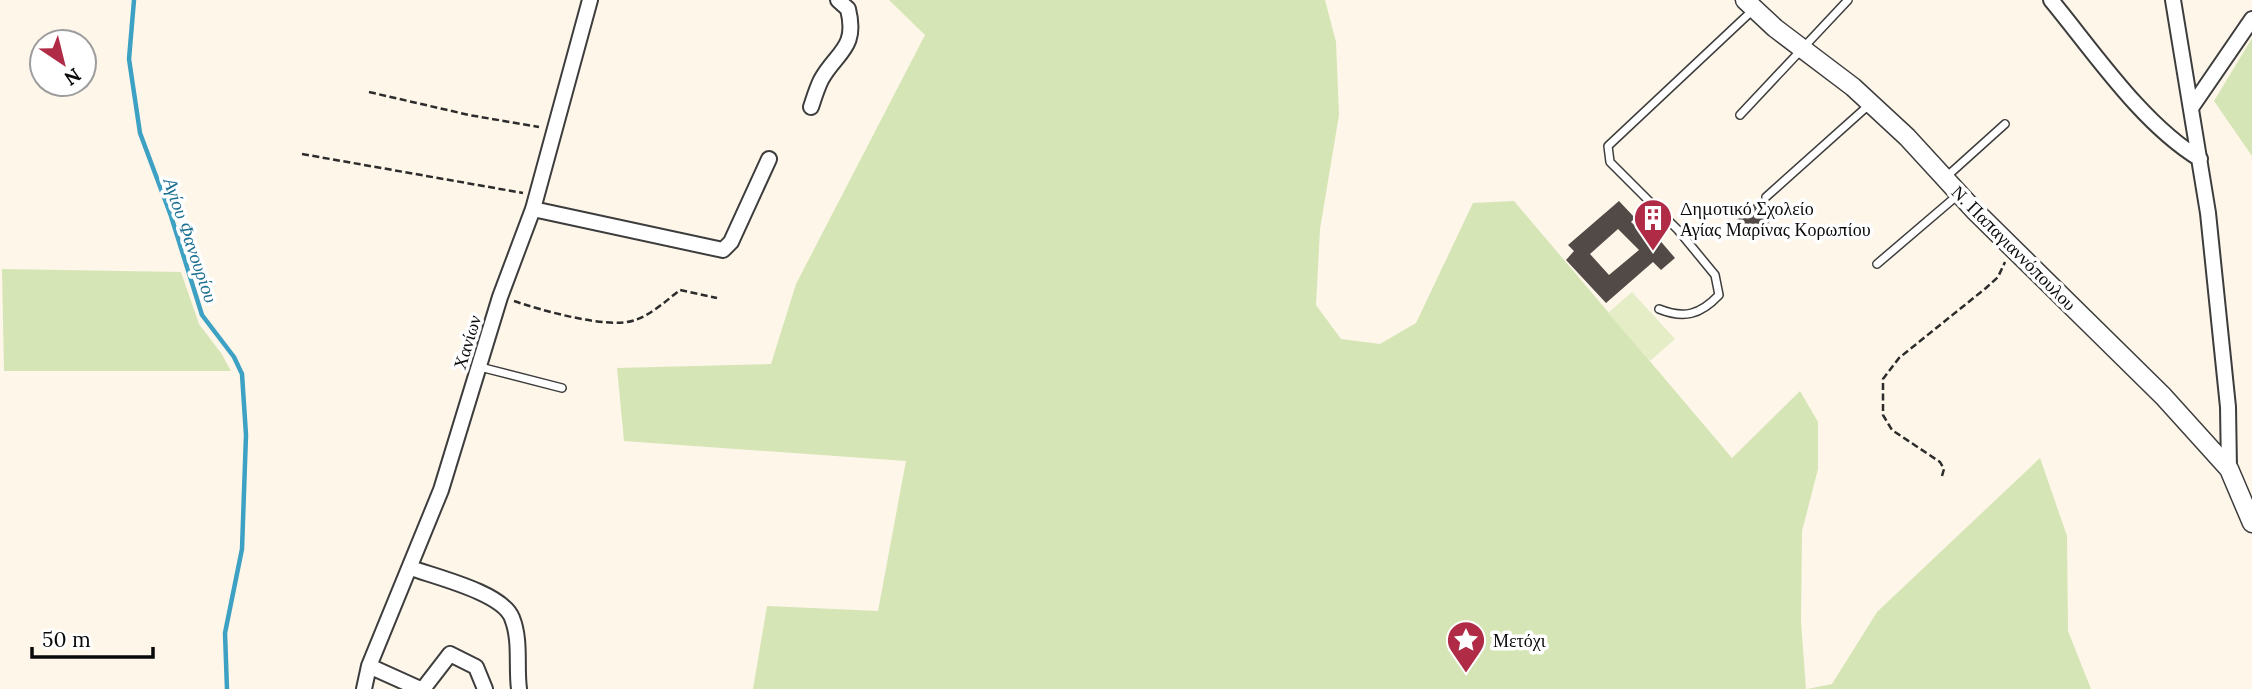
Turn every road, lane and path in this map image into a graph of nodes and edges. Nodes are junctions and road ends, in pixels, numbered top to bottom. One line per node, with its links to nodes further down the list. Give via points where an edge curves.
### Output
1 (590, 0): 15 (street, Χανίων)
2 (838, 0): 11 (street, via 848,9 850,37 822,78)
3 (1848, 0): 8 (lane)
4 (2050, 0): 18 (street, via 2141,108)
5 (2173, 0): 12 (street)
6 (1749, 4): 8 (street, Ν. Παπαγιαννόπουλου); 27 (lane, via 1608,146 1610,162 1678,230 1715,275 1719,295 1705,310 1678,317)
7 (2252, 19): 12 (street)
8 (1804, 50): 10 (street, Ν. Παπαγιαννόπουλου); 13 (lane)
9 (369, 92): 15 (path)
10 (1871, 103): 19 (street, Ν. Παπαγιαννόπουλου); 21 (lane)
11 (811, 107)
12 (2192, 108): 18 (street)
13 (1740, 115)
14 (2005, 124): 19 (lane)
15 (552, 130): 22 (street, Χανίων)
16 (302, 153): 22 (path)
17 (769, 159): 22 (street, via 731,242 723,250)
18 (2200, 159): 30 (street, via 2228,407)
19 (1945, 178): 20 (street, Ν. Παπαγιαννόπουλου)
20 (1959, 194): 23 (street, Ν. Παπαγιαννόπουλου); 24 (lane)
21 (1766, 197)
22 (535, 202): 25 (street, Χανίων)
23 (2010, 245): 30 (street, Ν. Παπαγιαννόπουλου, via 2163,396); 31 (path, via 1998,276 1899,358 1883,379 1883,415 1892,430 1940,461)
24 (1877, 264)
25 (500, 297): 26 (path, via 544,312 615,323 635,321 680,290); 28 (street, Χανίων)
26 (717, 298)
27 (1659, 309)
28 (480, 367): 29 (lane); 33 (street, Χανίων)
29 (562, 388)
30 (2229, 469): 32 (street, Ν. Παπαγιαννόπουλου)
31 (1942, 476)
32 (2252, 523)
33 (411, 568): 34 (street, Χανίων); 38 (street, via 499,600 512,616)
34 (369, 666): 35 (street, Χανίων); 36 (street)
35 (364, 689)
36 (421, 689): 37 (street, via 450,654 475,667)
37 (485, 689)
38 (519, 689)

